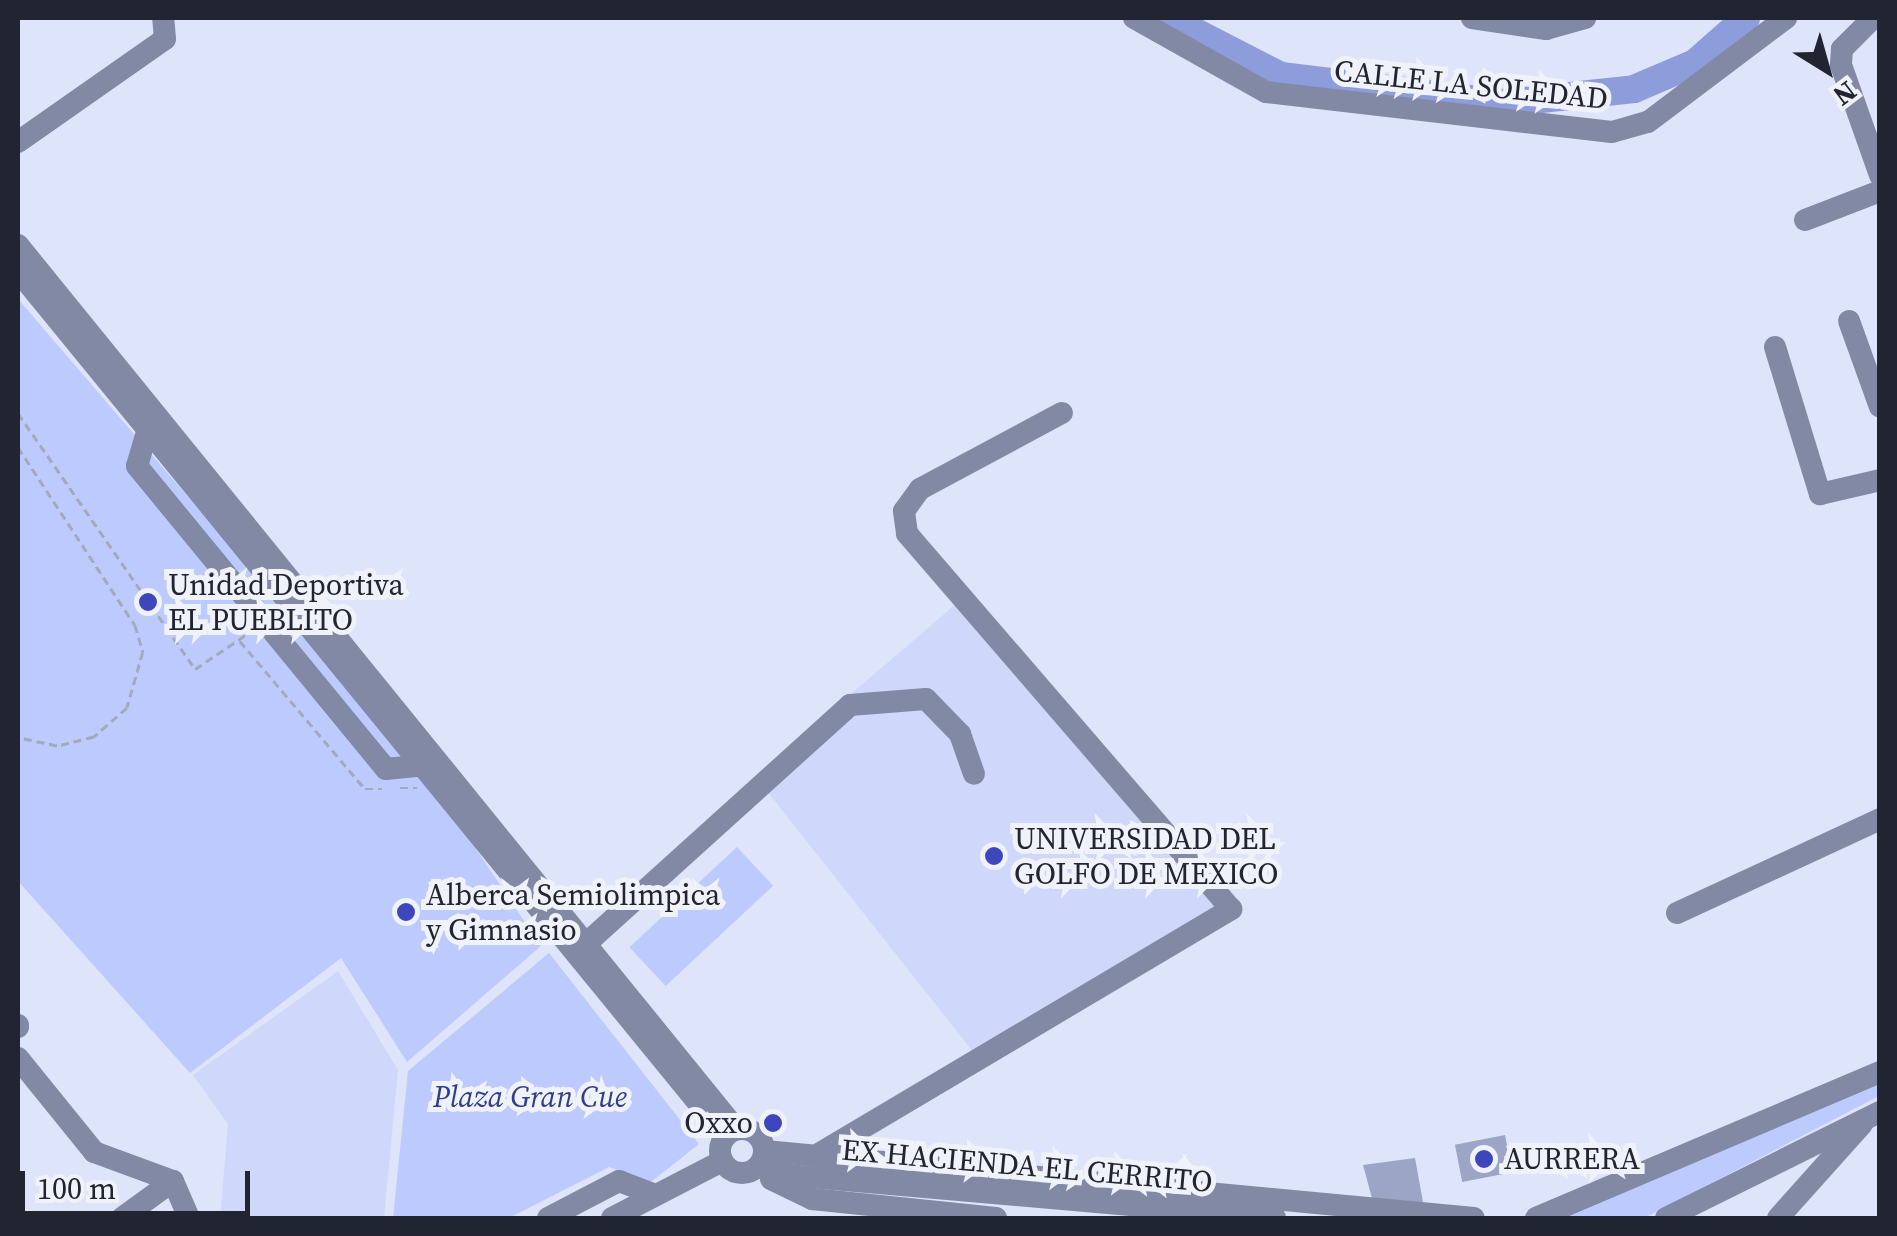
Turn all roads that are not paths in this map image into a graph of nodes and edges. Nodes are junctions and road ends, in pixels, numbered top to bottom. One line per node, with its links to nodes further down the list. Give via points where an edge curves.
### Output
1 (163, 18): 7 (street, via 165,39)
2 (1134, 18): 5 (street, CALLE LA SOLEDAD, via 1266,92 1612,132 1648,122)
3 (1472, 18): 4 (street, via 1546,30)
4 (1586, 18)
5 (1786, 18)
6 (1874, 18): 8 (street, via 1842,49 1841,66)
7 (18, 142)
8 (1880, 175)
9 (1880, 191): 10 (street)
10 (1805, 220)
11 (18, 245): 17 (street)
12 (18, 271): 17 (street)
13 (1849, 321): 15 (street)
14 (1775, 346): 18 (street, via 1820,494)
15 (1880, 407)
16 (1062, 413): 28 (street, via 920,489 904,511 907,533 1231,909)
17 (151, 415): 19 (street); 19 (street, via 137,466 386,768)
18 (1880, 480)
19 (436, 764): 23 (street); 27 (street)
20 (974, 774): 23 (street, via 960,734 926,699 850,705)
21 (1880, 819): 22 (street)
22 (1677, 913)
23 (589, 942): 27 (street)
24 (18, 1058): 31 (street, via 94,1152)
25 (1880, 1072): 41 (street)
26 (1875, 1114): 42 (street); 43 (street)
27 (731, 1132): 29 (street); 30 (street, via 755,1132)
28 (816, 1155): 30 (street); 40 (street)
29 (722, 1161): 30 (street); 32 (street)
30 (760, 1165): 37 (street); 38 (street, via 812,1199); 39 (street, EX HACIENDA EL CERRITO)
31 (173, 1182): 33 (street); 34 (street)
32 (655, 1195): 35 (street, via 619,1180); 36 (street)
33 (122, 1218)
34 (190, 1218)
35 (548, 1218)
36 (612, 1218)
37 (815, 1218)
38 (996, 1218)
39 (1275, 1218)
40 (1474, 1218)
41 (1536, 1218)
42 (1666, 1218)
43 (1778, 1218)

